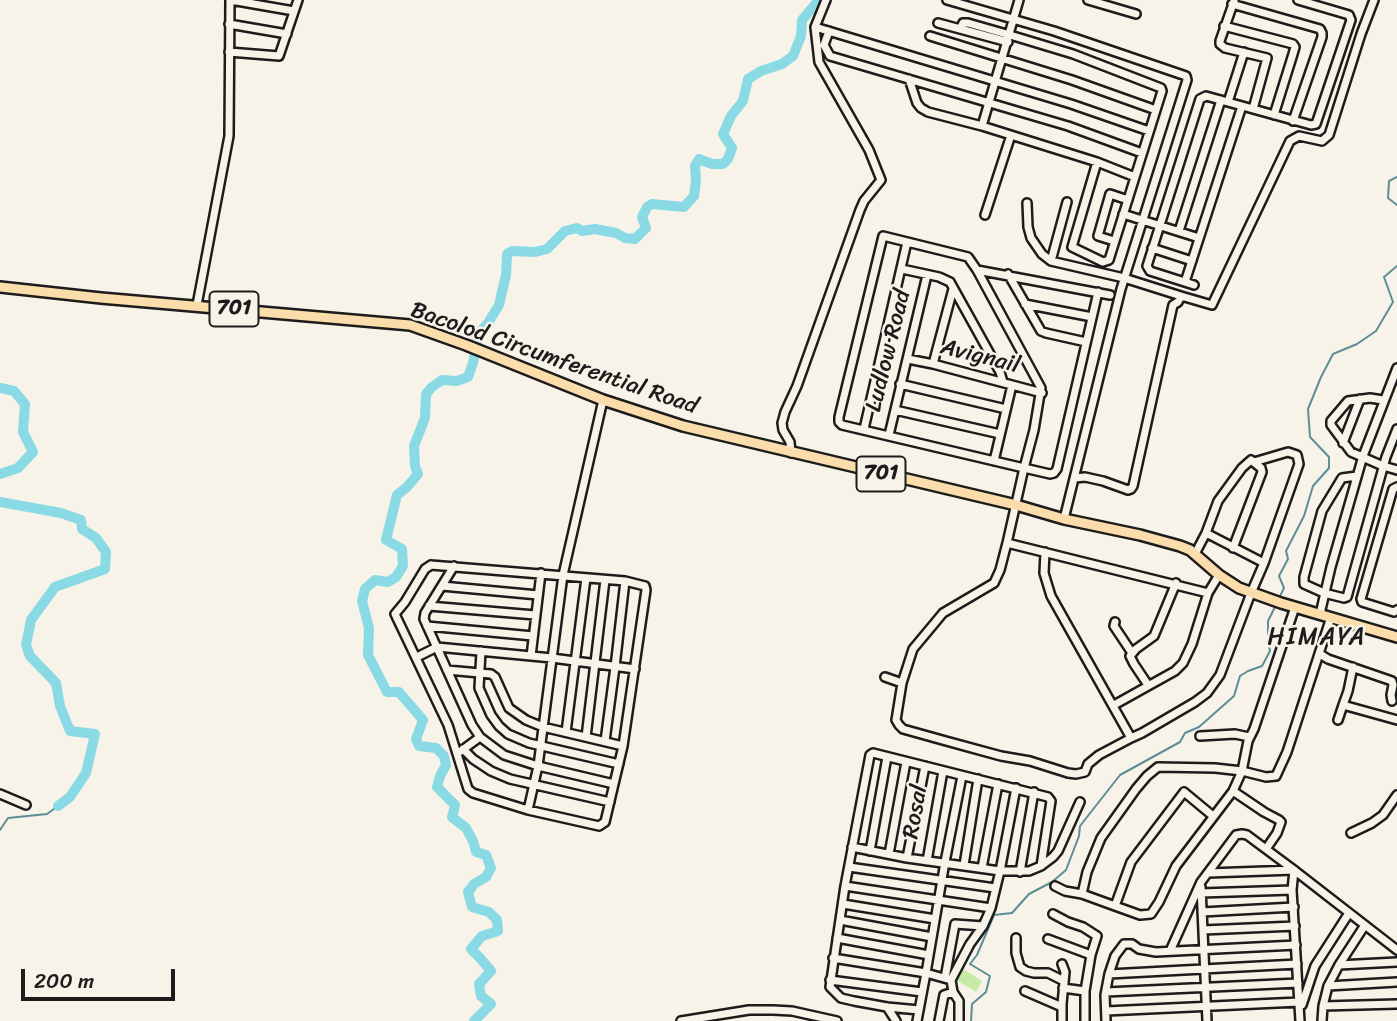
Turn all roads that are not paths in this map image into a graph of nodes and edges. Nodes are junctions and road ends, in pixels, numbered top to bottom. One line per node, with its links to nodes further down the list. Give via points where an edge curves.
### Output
1 (231, 0): 11 (street); 15 (street)
2 (298, 0): 11 (street)
3 (826, 0): 17 (street)
4 (947, 0): 10 (street)
5 (1019, 0): 13 (street)
6 (1088, 0): 12 (street)
7 (1298, 0): 34 (street, via 1349,15 1351,20 1316,124)
8 (1374, 0): 66 (street, via 1329,135 1322,141 1298,136 1290,141 1212,304)
9 (1233, 2): 16 (street); 34 (street, via 1320,29 1322,37)
10 (970, 3): 13 (street)
11 (294, 11): 19 (street)
12 (1136, 15)
13 (1014, 19): 21 (street); 46 (street, via 1186,76)
14 (938, 23): 21 (street)
15 (229, 24): 19 (street); 23 (street)
16 (1224, 26): 24 (street, via 1220,44); 33 (street, via 1295,47)
17 (816, 27): 18 (street); 22 (street)
18 (829, 31): 22 (street); 27 (street)
19 (287, 34): 23 (street, via 276,57)
20 (930, 36): 25 (street)
21 (1009, 38): 25 (street); 32 (street, via 1073,54 1158,86 1162,90)
22 (820, 44): 26 (street, via 830,56); 87 (street, via 822,70 869,150 881,180 860,210 785,412 783,430)
23 (229, 52): 68 (street, via 229,136)
24 (1244, 52): 28 (street); 31 (street, via 1267,58)
25 (1003, 58): 27 (street); 32 (street)
26 (909, 79): 29 (street); 35 (street, via 921,108)
27 (996, 81): 29 (street); 36 (street)
28 (1225, 101): 30 (street); 47 (street, via 1200,99); 48 (street)
29 (988, 102): 35 (street); 38 (street)
30 (1242, 106): 31 (street); 49 (street)
31 (1253, 109): 33 (street)
32 (1156, 110): 36 (street)
33 (1274, 115): 34 (street)
34 (1293, 121)
35 (982, 126): 37 (street)
36 (1149, 131): 38 (street)
37 (1012, 135): 39 (street); 45 (street)
38 (1142, 153): 40 (street)
39 (1097, 162): 40 (street); 50 (street, via 1072,247 1103,262 1109,260)
40 (1135, 177): 41 (street)
41 (1128, 200): 44 (street); 50 (street, via 1110,194 1098,236)
42 (1067, 202): 53 (street)
43 (1027, 203): 53 (street, via 1031,238)
44 (1123, 214): 46 (street); 50 (street)
45 (985, 215)
46 (1143, 220): 47 (street); 59 (street)
47 (1160, 225): 48 (street); 52 (street)
48 (1179, 231): 49 (street)
49 (1199, 238): 54 (street)
50 (1114, 241)
51 (907, 243): 55 (street); 56 (street, via 968,257); 82 (street, via 883,236 839,417 842,425)
52 (1152, 248): 54 (street); 60 (street, via 1150,271)
53 (1051, 261): 59 (street)
54 (1192, 261): 60 (street)
55 (902, 269): 58 (street); 82 (street)
56 (977, 270): 57 (street); 76 (street)
57 (1008, 274): 64 (street); 67 (street)
58 (927, 275): 63 (street, via 945,279); 71 (street, Ludlow Road)
59 (1124, 278): 66 (street); 95 (street)
60 (1185, 282): 61 (street)
61 (1194, 285)
62 (0, 287): 68 (main road, Bacolod Circumferential Road / 701)
63 (953, 289): 72 (street); 75 (street)
64 (1098, 292): 65 (street); 69 (street)
65 (1110, 295)
66 (1181, 296): 95 (street, via 1173,305 1133,486 1128,490)
67 (1025, 304): 69 (street); 70 (street, via 1041,331)
68 (197, 305): 78 (main road, Bacolod Circumferential Road / 701, via 410,325)
69 (1092, 317): 70 (street)
70 (1086, 342): 92 (street, via 1056,469 1050,474)
71 (908, 359): 72 (street, Avignail); 74 (street, Ludlow Road)
72 (933, 364): 75 (street, Avignail)
73 (1397, 368): 79 (street)
74 (900, 384): 80 (street); 81 (street, Ludlow Road)
75 (1007, 384): 76 (street, Avignail); 80 (street)
76 (1042, 393): 92 (street)
77 (1360, 399): 79 (street); 86 (street); 86 (street, via 1348,401 1331,421)
78 (603, 400): 87 (main road, Bacolod Circumferential Road / 701); 107 (street)
79 (1383, 400): 88 (street)
80 (1006, 408): 84 (street)
81 (895, 410): 84 (street); 85 (street, Ludlow Road)
82 (864, 429): 85 (street)
83 (1397, 429): 91 (street)
84 (1000, 434): 89 (street)
85 (889, 435): 89 (street)
86 (1343, 443): 88 (street)
87 (791, 453): 97 (main road, Bacolod Circumferential Road / 701)
88 (1363, 456): 91 (street); 94 (street)
89 (994, 461): 92 (street)
90 (1254, 462): 99 (street, via 1249,460 1227,487); 101 (street, via 1262,472); 104 (street, via 1288,452 1297,455 1299,464)
91 (1383, 466): 93 (street); 116 (street, via 1347,597)
92 (1024, 468): 97 (street)
93 (1397, 470)
94 (1357, 477): 116 (street); 116 (street, via 1342,478 1321,513 1304,584)
95 (1075, 478): 98 (street)
96 (1397, 487): 120 (street, via 1361,599)
97 (1016, 505): 98 (main road, Bacolod Circumferential Road / 701); 100 (street)
98 (1065, 519): 103 (main road, Bacolod Circumferential Road / 701, via 1140,535)
99 (1206, 533): 101 (street); 103 (street)
100 (1007, 543): 102 (street); 143 (street, via 997,579 941,615 913,649)
101 (1233, 548): 104 (street)
102 (1045, 552): 112 (street); 146 (street, via 1044,573 1051,596)
103 (1195, 554): 108 (main road, Bacolod Circumferential Road / 701)
104 (1264, 563): 115 (street)
105 (454, 566): 106 (street); 113 (street); 133 (street, via 428,566 396,614)
106 (541, 573): 107 (street); 117 (street)
107 (563, 575): 109 (street); 134 (street)
108 (1219, 575): 114 (street); 115 (main road, Bacolod Circumferential Road / 701)
109 (586, 578): 110 (street); 135 (street)
110 (605, 580): 111 (street); 136 (street)
111 (625, 581): 137 (street); 139 (street, via 642,584 646,590)
112 (1176, 583): 114 (street); 130 (street, via 1154,636)
113 (442, 586): 117 (street); 118 (street)
114 (1208, 593): 144 (street, via 1183,663)
115 (1251, 593): 119 (main road, Bacolod Circumferential Road / 701); 156 (street, via 1212,687 1195,702)
116 (1324, 593): 121 (street)
117 (538, 595): 122 (street)
118 (429, 606): 122 (street); 125 (street, via 424,617)
119 (1295, 607): 121 (main road, Bacolod Circumferential Road / 701); 155 (street)
120 (1397, 610)
121 (1320, 614): 123 (main road, Bacolod Circumferential Road / 701)
122 (535, 615): 126 (street)
123 (1331, 617): 127 (main road, Bacolod Circumferential Road / 701); 131 (street)
124 (1115, 622): 130 (street)
125 (427, 626): 126 (street); 128 (street)
126 (533, 636): 132 (street)
127 (1397, 637)
128 (437, 647): 129 (street); 133 (street); 140 (street)
129 (481, 651): 132 (street); 141 (street)
130 (1132, 653): 144 (street, via 1131,660)
131 (1320, 654): 138 (street); 167 (street, via 1276,776)
132 (531, 656): 134 (street)
133 (417, 657): 160 (street)
134 (552, 658): 135 (street); 150 (street)
135 (575, 662): 136 (street); 151 (street)
136 (596, 664): 137 (street); 154 (street)
137 (615, 667): 139 (street); 157 (street)
138 (1353, 667): 145 (street, via 1392,681); 147 (street)
139 (635, 669): 159 (street)
140 (447, 670): 141 (street); 153 (street)
141 (479, 672): 150 (street, via 495,677 517,715); 158 (street, via 481,695 499,726 515,738)
142 (886, 677): 143 (street)
143 (902, 683): 156 (street, via 896,719 903,729 1068,773 1085,772 1092,761)
144 (1148, 684): 146 (street)
145 (1392, 701)
146 (1114, 705): 156 (street)
147 (1343, 705): 148 (street); 149 (street)
148 (1338, 720)
149 (1397, 720)
150 (543, 727): 151 (street); 158 (street)
151 (566, 732): 154 (street)
152 (1200, 736): 155 (street)
153 (480, 737): 160 (street); 164 (street, via 504,755)
154 (586, 737): 157 (street)
155 (1249, 737): 167 (street)
156 (1131, 738)
157 (605, 741): 159 (street)
158 (540, 746): 163 (street); 164 (street)
159 (623, 746): 163 (street)
160 (460, 751): 172 (street, via 491,771); 181 (street, via 470,791)
161 (887, 757): 162 (street); 184 (street, via 870,755); 186 (street)
162 (906, 762): 165 (street); 187 (street)
163 (619, 764): 170 (street)
164 (538, 766): 170 (street); 172 (street)
165 (925, 766): 166 (street); 188 (street)
166 (943, 771): 168 (street); 189 (street, Rosal)
167 (1242, 771): 174 (street); 206 (street, via 1170,766 1153,770 1101,838)
168 (962, 775): 169 (street); 190 (street)
169 (978, 779): 171 (street); 191 (street)
170 (614, 784): 178 (street)
171 (998, 784): 173 (street); 194 (street)
172 (534, 785): 178 (street); 181 (street)
173 (1016, 788): 175 (street); 196 (street)
174 (1233, 791): 182 (street); 185 (street, via 1279,820)
175 (1034, 792): 192 (street, via 1051,801); 197 (street)
176 (0, 794): 180 (street)
177 (1397, 795): 183 (street, via 1383,815)
178 (610, 802): 181 (street, via 605,822 599,826)
179 (1080, 802): 192 (street, via 1058,851)
180 (26, 805)
181 (528, 810)
182 (1213, 816): 209 (street, via 1176,866 1151,914); 209 (street, via 1184,792 1131,862)
183 (1351, 833)
184 (852, 847): 186 (street); 193 (street)
185 (1266, 849): 195 (street); 198 (street, via 1247,835 1236,835)
186 (870, 851): 187 (street)
187 (889, 853): 188 (street)
188 (907, 858): 189 (street)
189 (927, 861): 190 (street)
190 (944, 862): 191 (street); 199 (street)
191 (964, 865): 194 (street)
192 (1041, 866): 197 (street)
193 (849, 867): 199 (street); 201 (street)
194 (982, 868): 196 (street)
195 (1294, 870): 198 (street); 204 (street); 213 (street)
196 (1000, 871): 197 (street); 203 (street)
197 (1020, 872)
198 (1208, 873): 200 (street)
199 (941, 881): 203 (street); 207 (street)
200 (1201, 882): 205 (street); 228 (street)
201 (845, 886): 207 (street); 208 (street)
202 (1055, 886): 206 (street)
203 (995, 888): 211 (street)
204 (1292, 890): 205 (street); 210 (street)
205 (1201, 893): 212 (street)
206 (1082, 894): 209 (street)
207 (939, 899): 211 (street); 215 (street)
208 (843, 904): 215 (street); 216 (street)
209 (1115, 906)
210 (1294, 907): 212 (street); 219 (street)
211 (991, 908): 218 (street)
212 (1202, 912): 220 (street)
213 (1349, 913): 217 (street); 253 (street, via 1315,965)
214 (1053, 914): 230 (street, via 1096,935)
215 (935, 919): 221 (street)
216 (840, 920): 221 (street); 222 (street)
217 (1365, 925): 227 (street); 235 (street)
218 (983, 926): 240 (street); 240 (street, via 956,924)
219 (1295, 926): 220 (street); 225 (street)
220 (1203, 930): 226 (street)
221 (932, 937): 229 (street)
222 (837, 938): 229 (street); 231 (street)
223 (1016, 938): 243 (street, via 1020,967 1048,973)
224 (1048, 939): 230 (street)
225 (1296, 945): 226 (street); 234 (street)
226 (1204, 950): 228 (street); 236 (street)
227 (1397, 950)
228 (1170, 951): 238 (street, via 1124,944)
229 (929, 955): 237 (street)
230 (1091, 956): 247 (street)
231 (834, 958): 237 (street); 239 (street)
232 (1397, 962): 235 (street)
233 (1062, 964): 243 (street)
234 (1297, 964): 236 (street); 242 (street)
235 (1339, 965): 244 (street)
236 (1205, 969): 238 (street); 245 (street)
237 (926, 973): 240 (street); 248 (street)
238 (1109, 974): 250 (street)
239 (830, 979): 248 (street); 255 (street, via 830,987 841,998)
240 (948, 979): 249 (street)
241 (1397, 982): 244 (street)
242 (1298, 983): 245 (street); 253 (street)
243 (1063, 985): 247 (street); 256 (street)
244 (1328, 986): 254 (street)
245 (1206, 988): 250 (street); 252 (street)
246 (1025, 991): 256 (street)
247 (1085, 991): 266 (street)
248 (922, 992): 257 (street)
249 (953, 992): 259 (street, via 959,1001); 264 (street, via 944,995)
250 (1105, 992): 258 (street)
251 (1397, 1003): 254 (street)
252 (1207, 1006): 253 (street); 258 (street); 268 (street)
253 (1299, 1006): 269 (street)
254 (1323, 1006): 270 (street)
255 (887, 1007): 257 (street); 262 (street)
256 (1062, 1007): 265 (street)
257 (919, 1010): 263 (street)
258 (1106, 1011): 267 (street)
259 (959, 1020)
260 (681, 1021): 261 (street, via 749,1010 792,1011)
261 (837, 1021)
262 (896, 1021)
263 (917, 1021)
264 (939, 1021)
265 (1062, 1021)
266 (1085, 1021)
267 (1106, 1021)
268 (1207, 1021)
269 (1298, 1021)
270 (1322, 1021)

